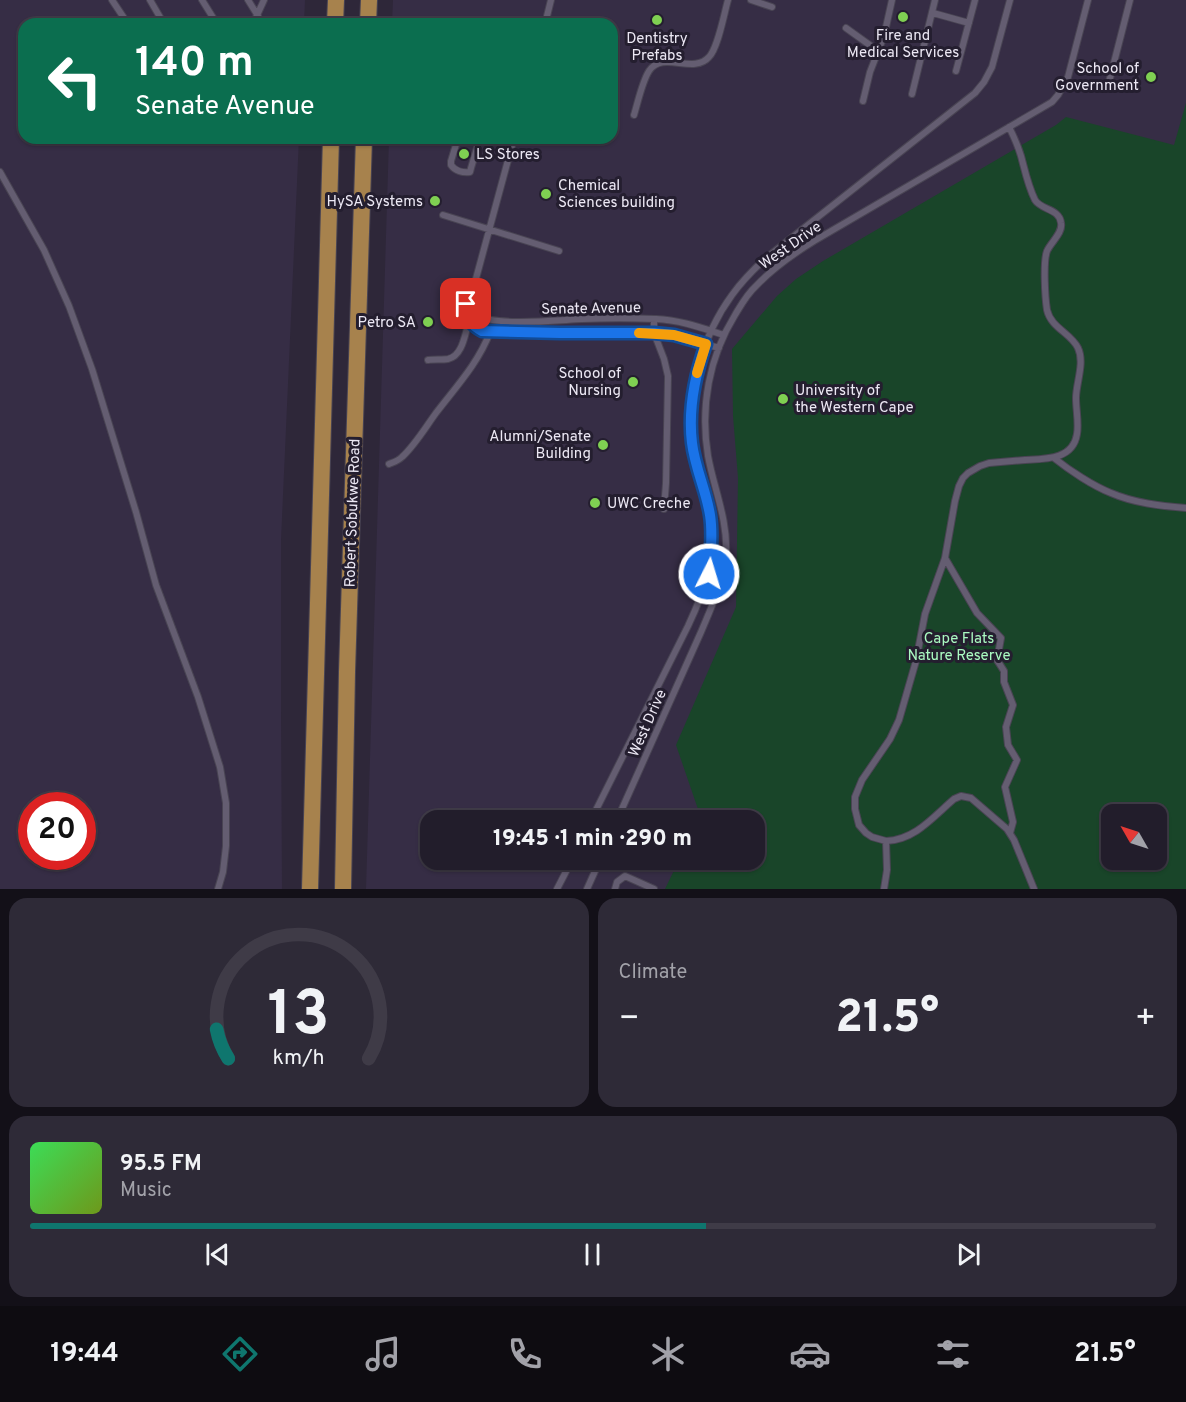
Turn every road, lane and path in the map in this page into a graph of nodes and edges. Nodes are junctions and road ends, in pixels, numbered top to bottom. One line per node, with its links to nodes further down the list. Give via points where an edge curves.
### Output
1 (112, 0): 20 (lane)
2 (150, 0): 21 (lane)
3 (202, 0): 22 (lane)
4 (248, 0): 19 (lane)
5 (264, 0): 19 (lane)
6 (336, 0): 23 (main road)
7 (369, 0): 24 (main road)
8 (551, 0): 25 (lane)
9 (728, 0): 33 (lane, via 708,59 653,66)
10 (751, 0): 17 (lane)
11 (892, 0): 28 (lane)
12 (935, 0): 18 (lane)
13 (975, 0): 26 (lane)
14 (1010, 0): 48 (lane, West Drive, via 992,67 975,93 766,258 732,295)
15 (1088, 0): 34 (lane, West Drive, via 1064,86 1052,102)
16 (1130, 0): 30 (lane)
17 (772, 7)
18 (933, 13): 26 (lane); 31 (lane)
19 (258, 16)
20 (124, 18)
21 (160, 18)
22 (213, 18)
23 (335, 18)
24 (368, 18)
25 (546, 18)
26 (969, 23): 29 (lane)
27 (846, 28): 28 (lane)
28 (878, 51): 32 (lane)
29 (956, 71)
30 (1108, 86)
31 (912, 94)
32 (863, 101)
33 (634, 116)
34 (1009, 127): 52 (lane, West Drive, via 786,260 754,287); 56 (lane, via 1035,199 1055,213 1062,224 1045,262 1047,309 1052,321 1076,345 1080,356 1077,435 1070,449)
35 (331, 144): 68 (main road)
36 (364, 144): 69 (main road, Robert Sobukwe Road)
37 (456, 144): 38 (lane, via 451,165 466,172 470,172)
38 (478, 144)
39 (512, 144): 42 (lane)
40 (0, 172): 67 (lane, via 45,250 69,306 92,369 156,585 220,767 226,803 226,846)
41 (443, 215): 42 (lane)
42 (489, 230): 43 (lane); 44 (lane)
43 (559, 251)
44 (471, 297): 46 (lane, Senate Avenue, via 474,312 483,319); 47 (lane, via 465,309)
45 (654, 319): 46 (lane, Senate Avenue); 48 (lane, Senate Avenue); 51 (lane)
46 (560, 320): 50 (lane)
47 (469, 321): 49 (lane, Senate Avenue); 55 (lane, via 454,357)
48 (711, 331): 52 (lane, Senate Avenue); 53 (lane, West Drive)
49 (490, 332): 50 (lane, Senate Avenue); 57 (lane, via 473,366 403,456)
50 (560, 333): 51 (lane, Senate Avenue)
51 (654, 333): 53 (lane, Senate Avenue); 59 (lane, via 668,376)
52 (724, 335): 54 (lane, West Drive)
53 (706, 344): 54 (lane, Senate Avenue); 61 (lane, West Drive, via 691,415 695,463 710,515 709,574 688,626)
54 (719, 348): 62 (lane, West Drive, via 705,415 710,464 723,513 726,555 713,604)
55 (428, 360)
56 (1054, 458): 58 (lane, via 1111,493 1154,505); 60 (lane, via 989,463 968,473 959,486)
57 (390, 464)
58 (1186, 508)
59 (664, 509)
60 (945, 558): 63 (lane, via 977,613 1001,638 997,660 1013,705 1006,727 1008,745 1017,760 1005,787 1013,822); 64 (lane, via 925,614 899,720 855,797 859,825 872,837)
61 (596, 810)
62 (621, 810)
63 (1010, 833): 64 (lane, via 975,801 961,796 910,836); 75 (lane)
64 (886, 841): 74 (lane)
65 (567, 870): 70 (lane)
66 (596, 870): 71 (lane)
67 (218, 889)
68 (310, 889)
69 (343, 889)
70 (557, 889)
71 (587, 889)
72 (615, 889): 73 (lane, via 625,876)
73 (654, 889)
74 (884, 889)
75 (1034, 889)

